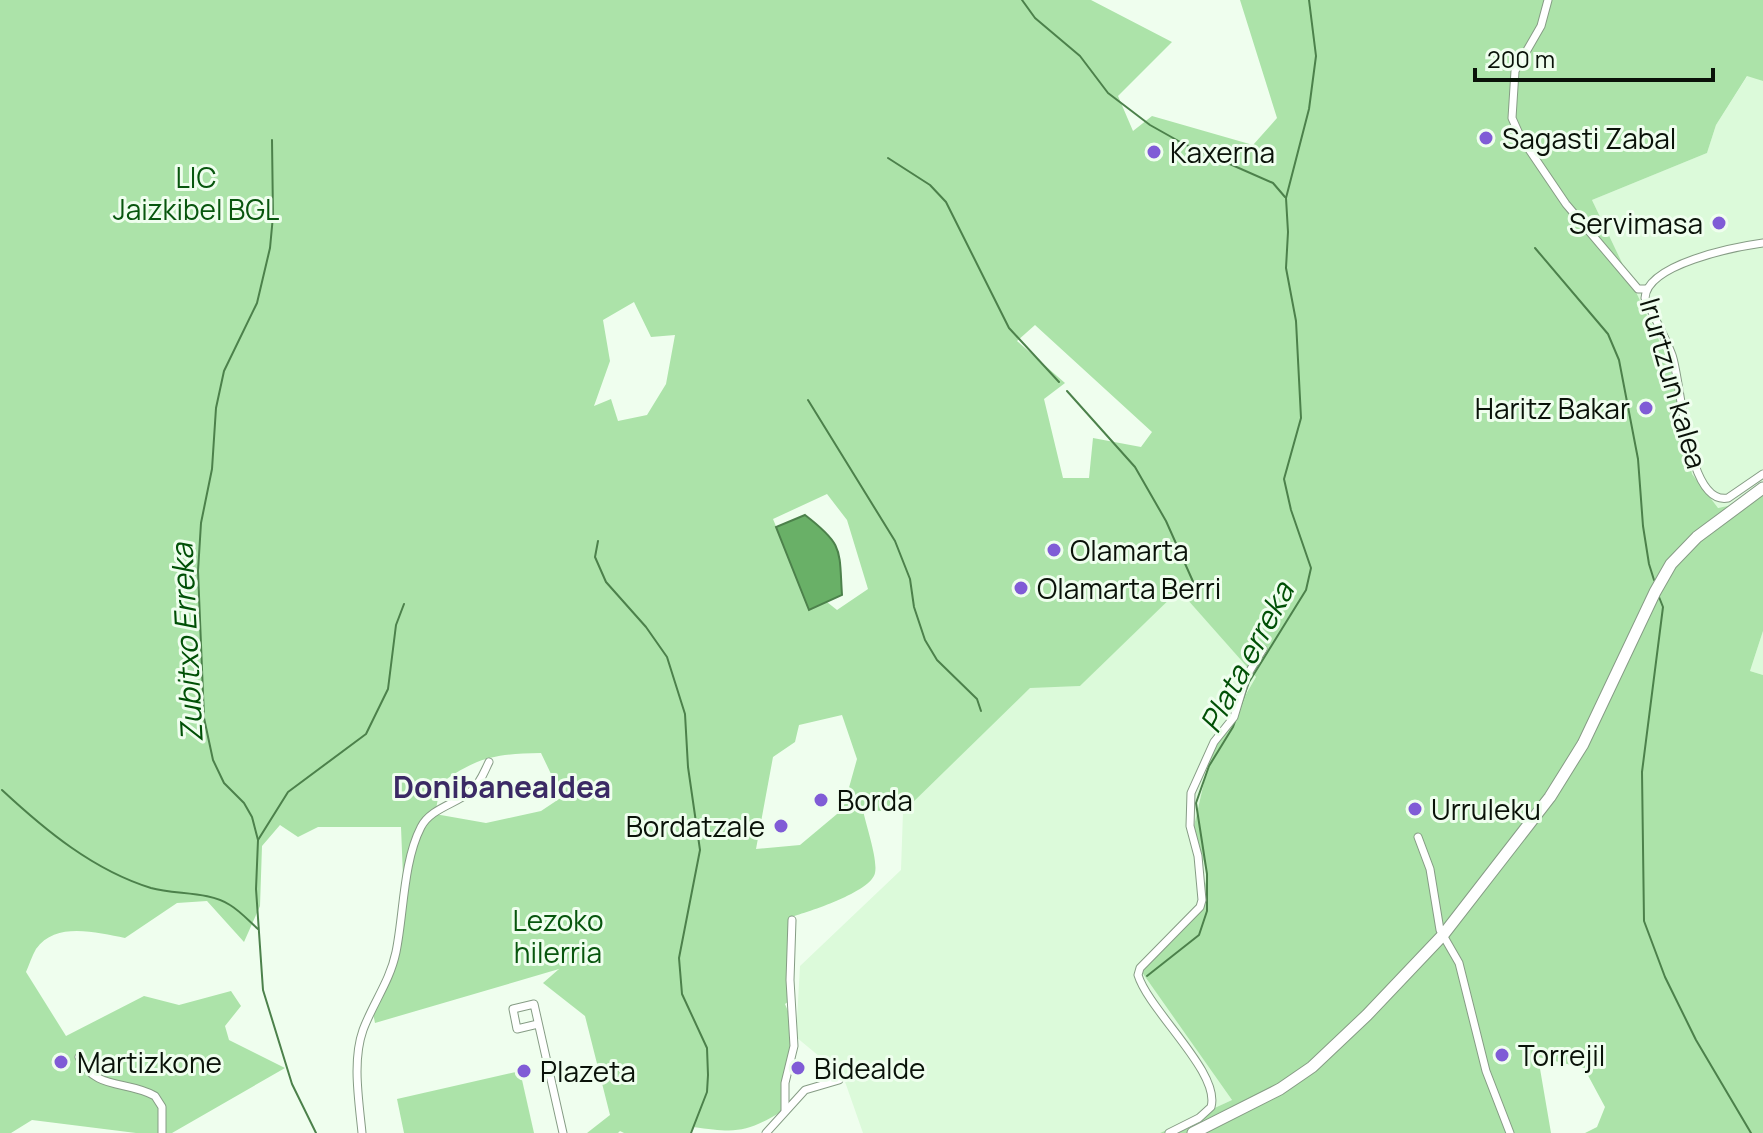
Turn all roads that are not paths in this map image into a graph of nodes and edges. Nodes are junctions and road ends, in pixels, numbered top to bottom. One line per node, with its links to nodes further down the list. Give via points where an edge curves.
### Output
1 (1548, 0): 3 (street, via 1541,26 1513,78 1515,128 1604,252 1638,289)
2 (1763, 243): 3 (street, Irurtzun kalea, via 1705,256 1665,272)
3 (1646, 289): 4 (street, Irurtzun kalea, via 1645,298 1673,357 1692,455 1713,497 1728,498)
4 (1763, 474)
5 (1763, 488): 10 (main road, via 1697,537 1671,564 1583,744 1550,797)
6 (1263, 649): 19 (street, via 1246,677 1234,717 1214,742 1191,793 1200,907 1138,975 1212,1092 1211,1107)
7 (489, 762): 16 (street, via 471,792 421,824 396,953 361,1035)
8 (1418, 837): 10 (street)
9 (792, 920): 14 (street, via 794,1046)
10 (1443, 935): 20 (main road, via 1312,1067); 21 (street, via 1459,963 1485,1069)
11 (538, 1024): 17 (street)
12 (79, 1057): 15 (street, via 96,1078 155,1096 162,1107)
13 (839, 1080): 14 (street, via 805,1090)
14 (785, 1110): 18 (street)
15 (162, 1133)
16 (362, 1133)
17 (563, 1133)
18 (766, 1133)
19 (1169, 1133)
20 (1193, 1133)
21 (1510, 1133)

